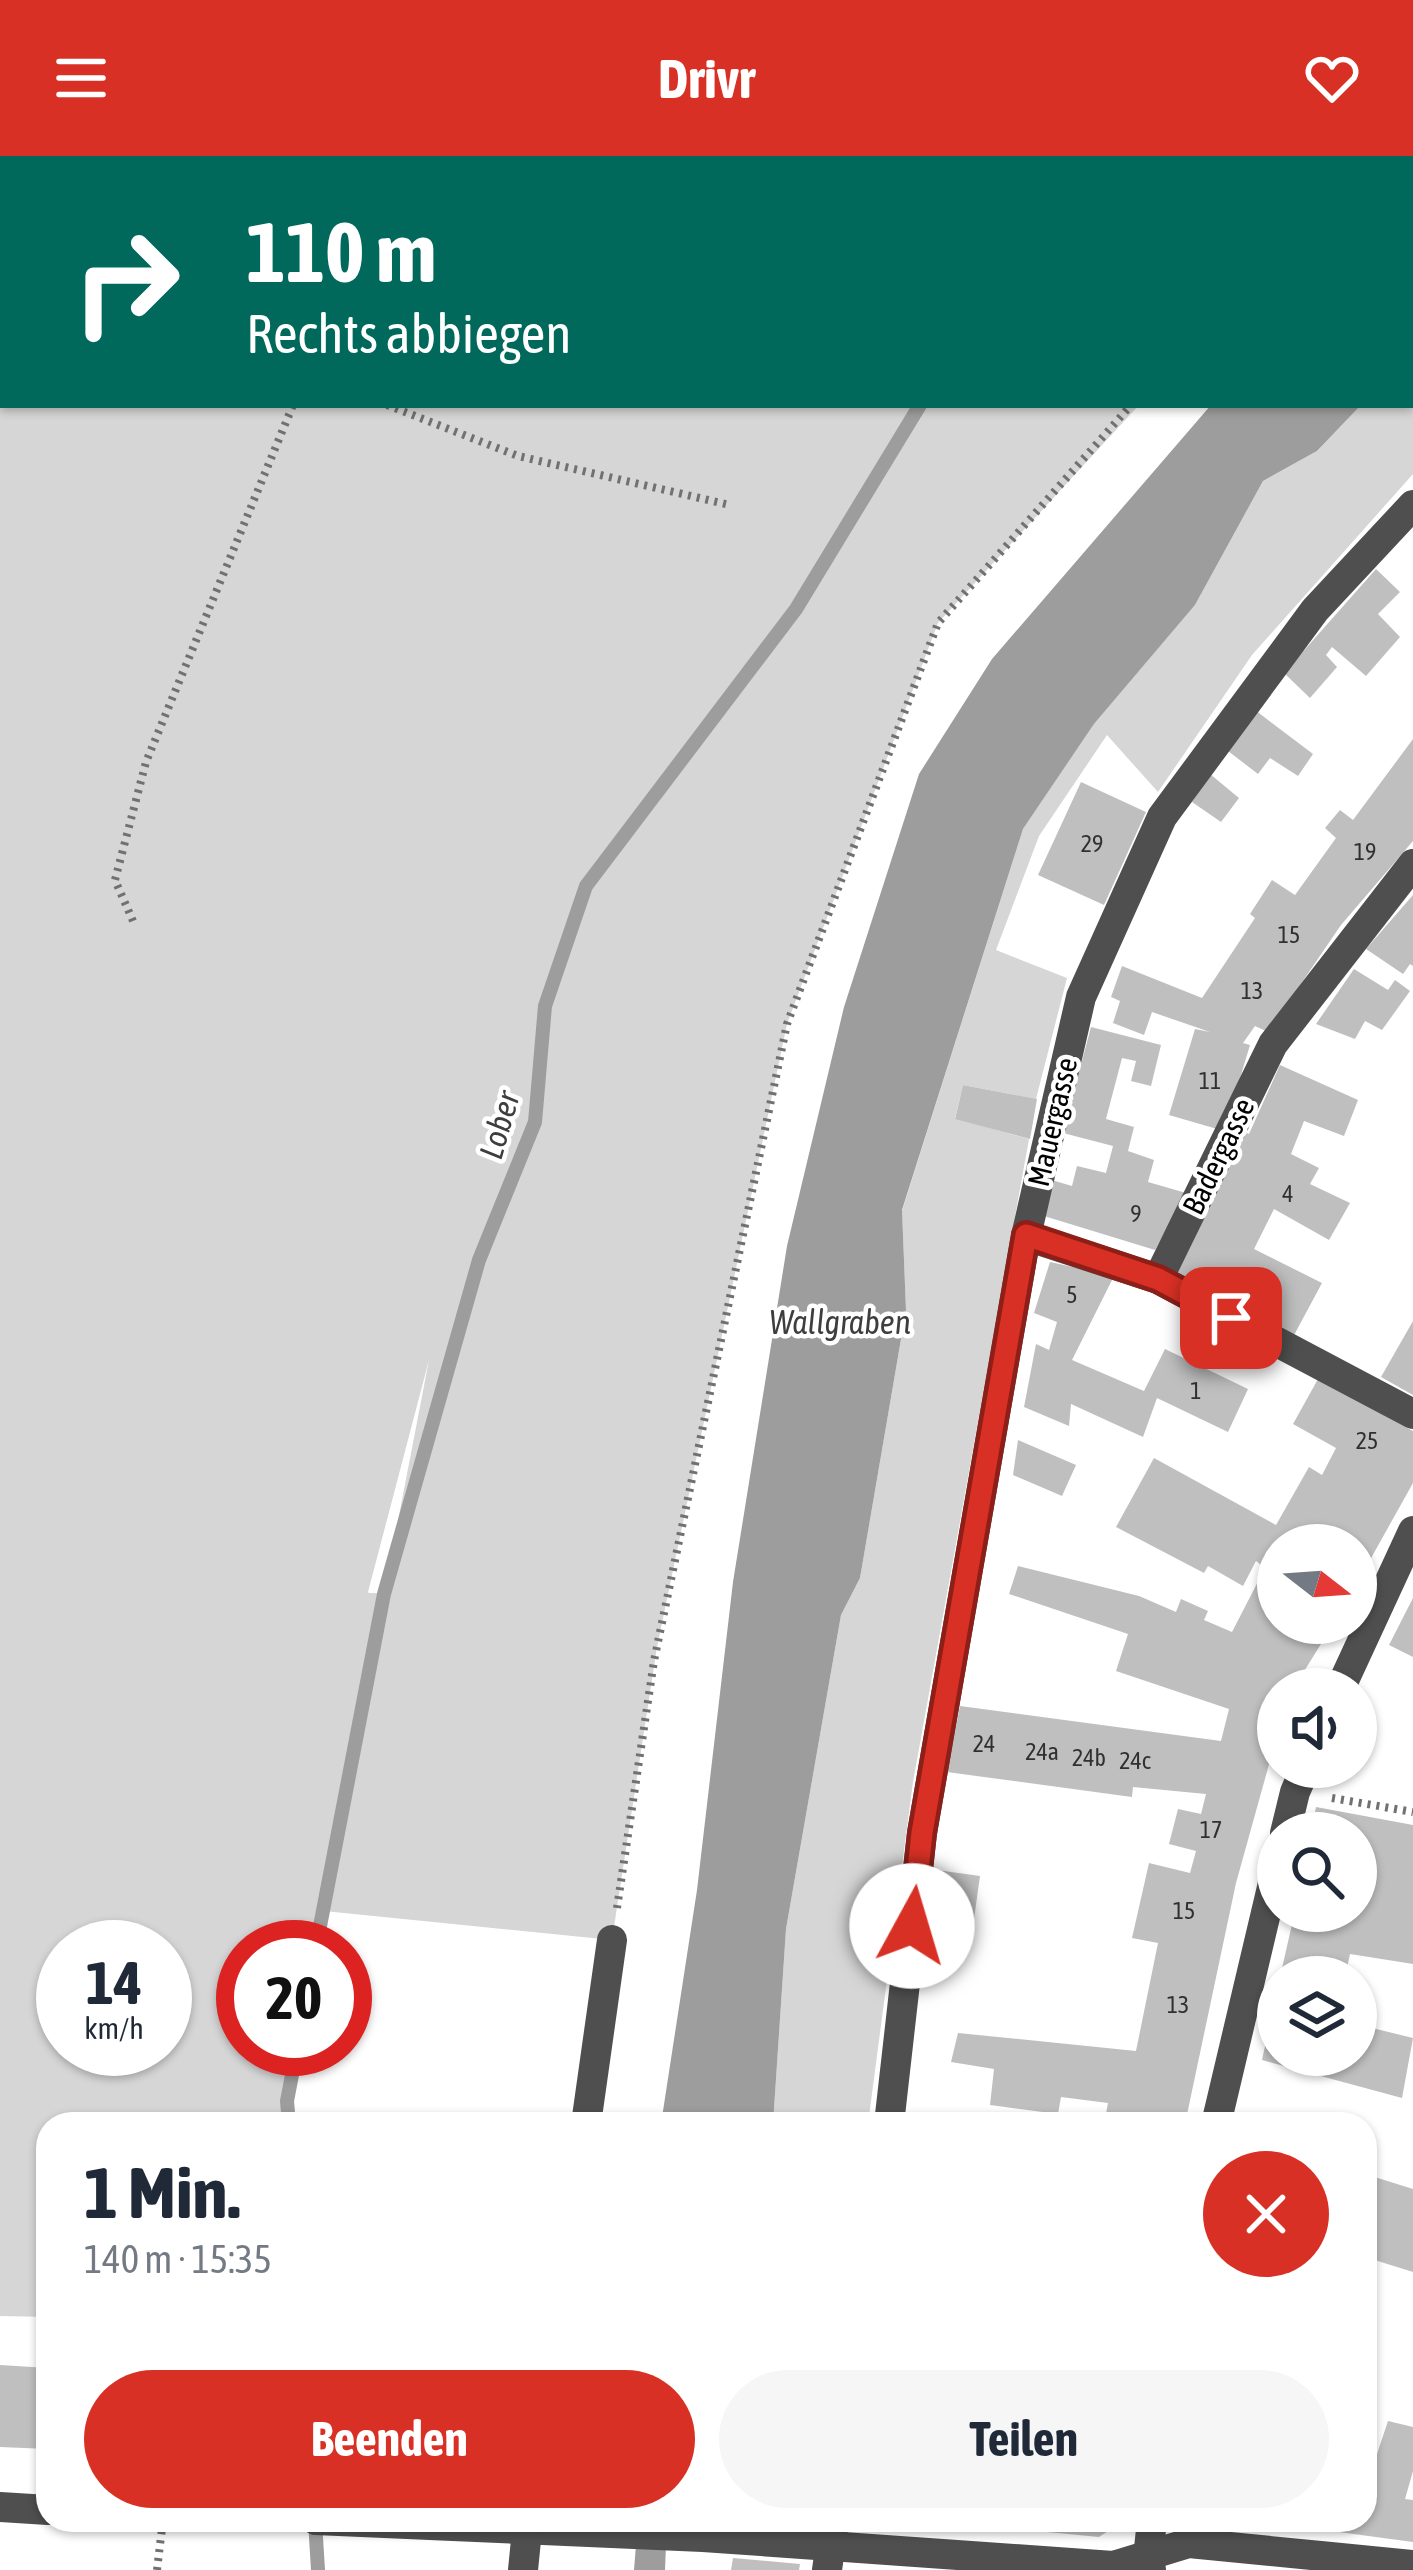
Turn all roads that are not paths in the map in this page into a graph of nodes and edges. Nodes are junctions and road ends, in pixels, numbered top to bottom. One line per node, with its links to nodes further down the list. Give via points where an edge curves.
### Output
1 (1413, 505): 3 (street, Mauergasse, via 1315,610 1162,817 1081,997)
2 (1413, 864): 4 (street, Badergasse, via 1273,1044)
3 (1026, 1235): 4 (street); 11 (street, Mauergasse, via 922,1833)
4 (1158, 1279): 5 (street)
5 (1413, 1414)
6 (1413, 1532): 7 (street)
7 (1350, 1668)
8 (1261, 1932): 12 (street)
9 (612, 1940): 10 (street)
10 (588, 2112)
11 (890, 2112)
12 (1219, 2112)
13 (0, 2506): 14 (street)
14 (36, 2509)
15 (527, 2532): 21 (street)
16 (561, 2532): 18 (street)
17 (1151, 2532): 19 (street)
18 (830, 2545): 19 (street)
19 (1149, 2564): 20 (street, via 1190,2543)
20 (1413, 2565)
21 (523, 2570)

